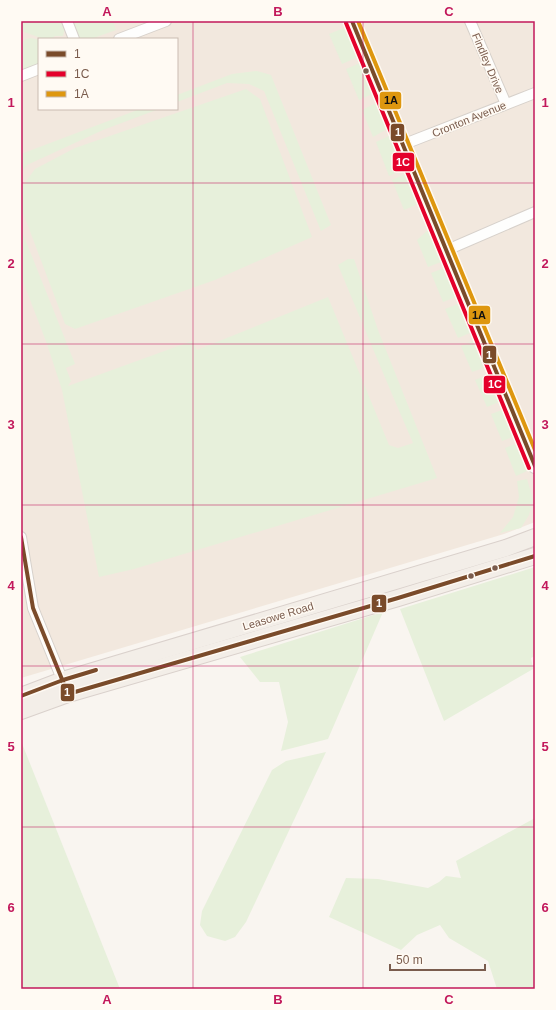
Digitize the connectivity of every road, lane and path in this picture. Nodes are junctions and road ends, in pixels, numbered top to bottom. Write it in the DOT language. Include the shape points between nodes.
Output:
graph roads {
  1 [pos="67,21"];
  2 [pos="166,21"];
  3 [pos="352,21"];
  4 [pos="470,21"];
  5 [pos="74,38"];
  6 [pos="122,38"];
  7 [pos="38,69"];
  8 [pos="21,76"];
  9 [pos="535,93"];
  10 [pos="506,104"];
  11 [pos="402,146"];
  12 [pos="535,212"];
  13 [pos="447,250"];
  14 [pos="535,466"];
  15 [pos="535,537"];
  16 [pos="22,544"];
  17 [pos="535,556"];
  18 [pos="66,687"];
  19 [pos="21,696"];
  20 [pos="21,711"];
  1 -- 5 [label="street"];
  2 -- 6 [label="street"];
  3 -- 11 [label="street"];
  4 -- 10 [label="street, Findley Drive"];
  7 -- 8 [label="street"];
  9 -- 10 [label="street, Cronton Avenue"];
  10 -- 11 [label="street, Cronton Avenue"];
  11 -- 13 [label="street"];
  12 -- 13 [label="street"];
  13 -- 14 [label="street"];
  15 -- 18 [label="main road, Leasowe Road"];
  16 -- 18 [label="street" via="33,608"];
  17 -- 18 [label="main road, Leasowe Road" via="398,598"];
  18 -- 19 [label="main road, Leasowe Road"];
  18 -- 20 [label="main road, Leasowe Road"];
}
